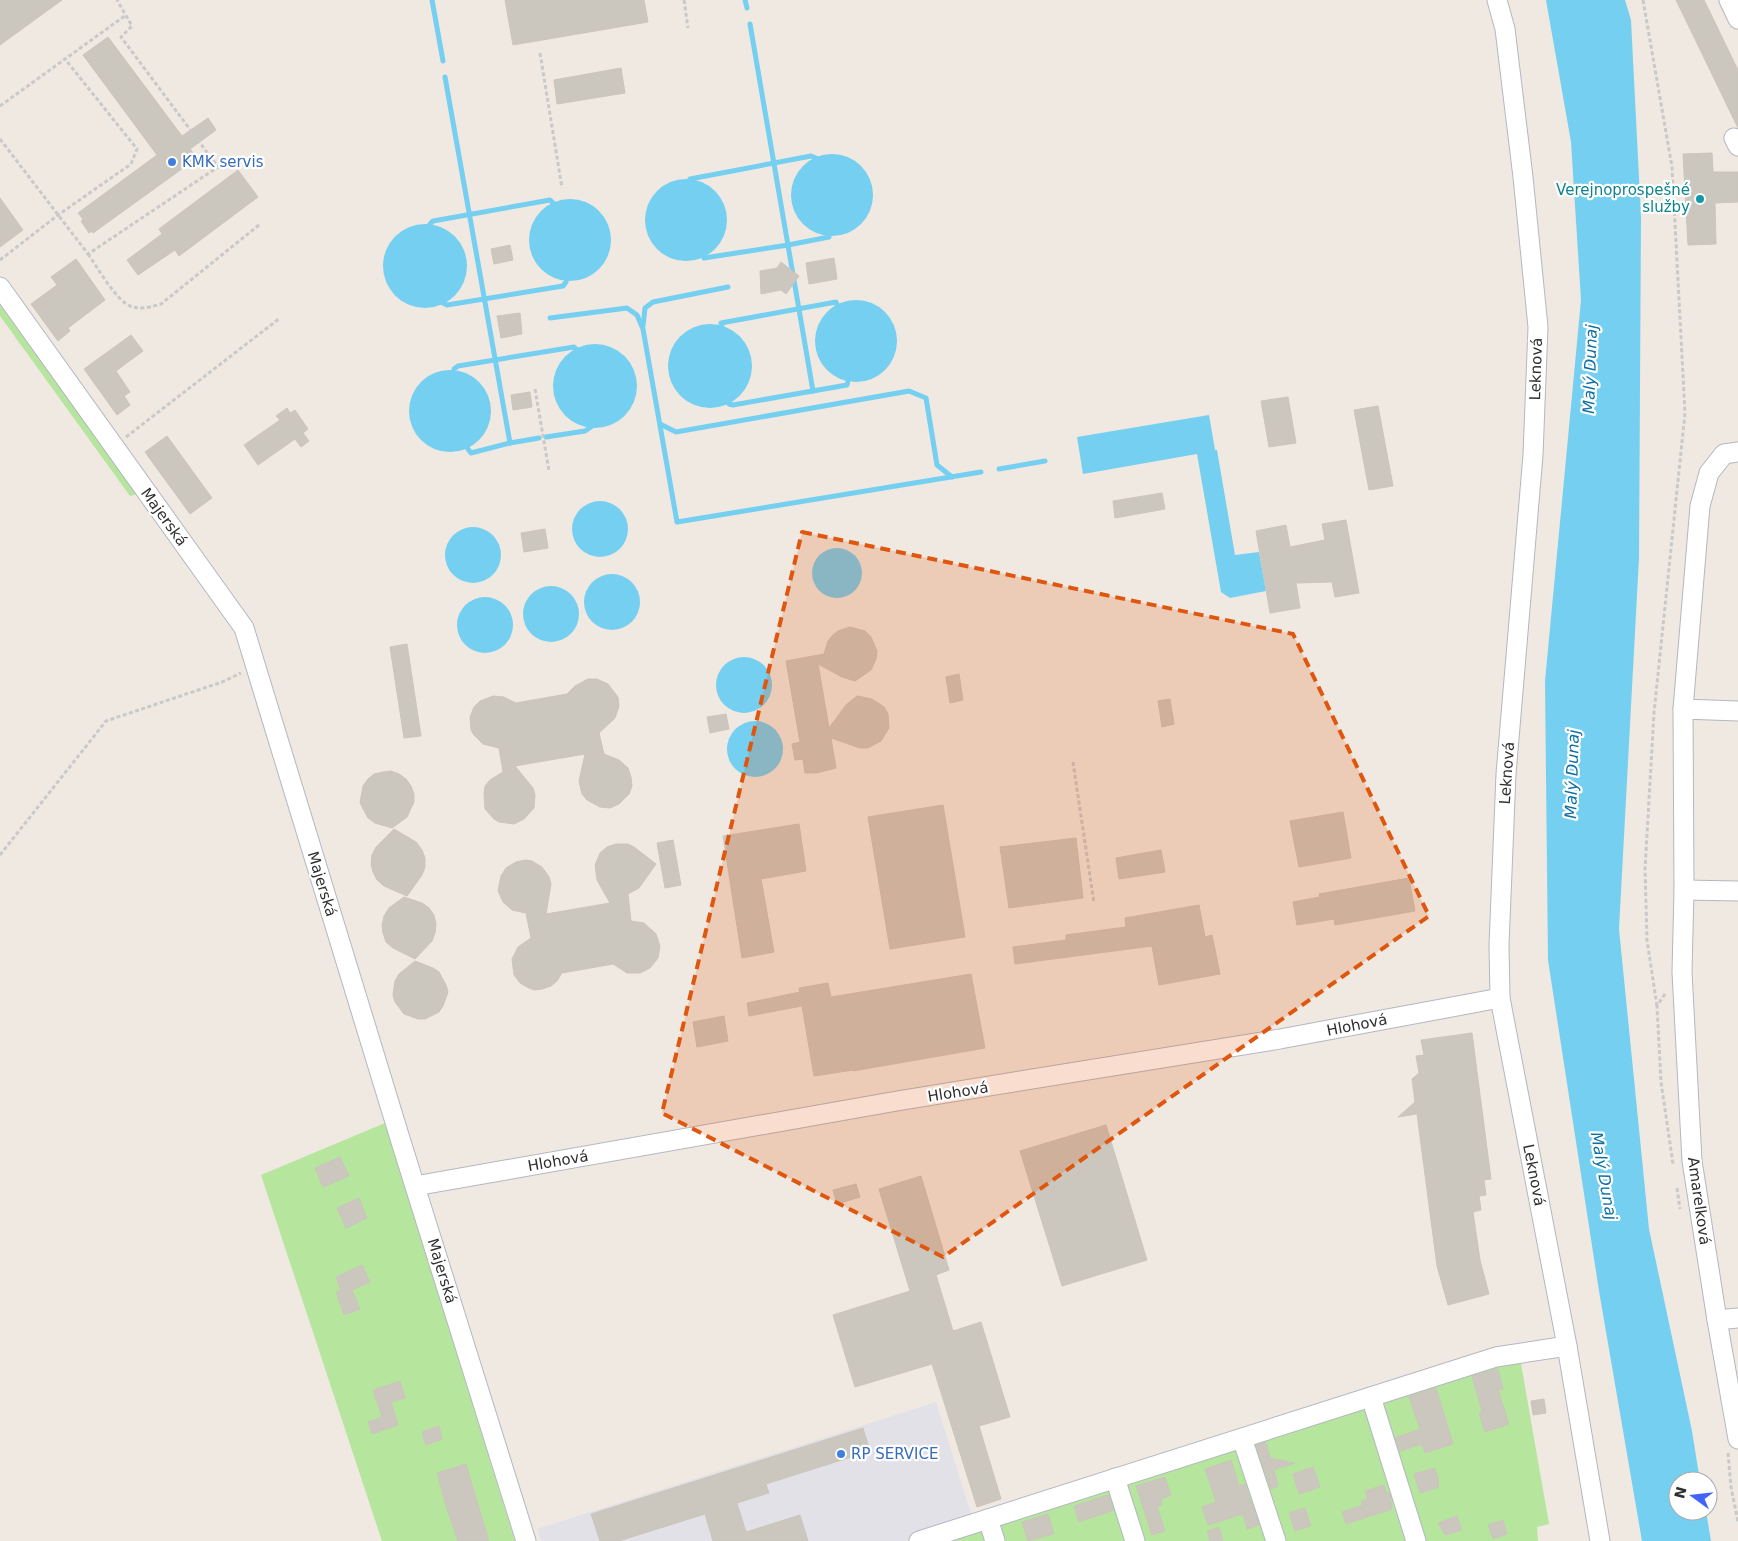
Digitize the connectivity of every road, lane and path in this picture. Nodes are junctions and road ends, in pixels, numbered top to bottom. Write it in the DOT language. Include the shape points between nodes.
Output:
graph roads {
  1 [pos="117,0"];
  2 [pos="684,0"];
  3 [pos="1497,0"];
  4 [pos="1643,0"];
  5 [pos="1730,0"];
  6 [pos="126,15"];
  7 [pos="1738,19"];
  8 [pos="688,28"];
  9 [pos="540,53"];
  10 [pos="65,59"];
  11 [pos="0,106"];
  12 [pos="0,139"];
  13 [pos="562,188"];
  14 [pos="58,215"];
  15 [pos="259,225"];
  16 [pos="88,254"];
  17 [pos="0,260"];
  18 [pos="0,287"];
  19 [pos="280,318"];
  20 [pos="535,390"];
  21 [pos="114,446"];
  22 [pos="1738,452"];
  23 [pos="549,471"];
  24 [pos="256,667"];
  25 [pos="1683,709"];
  26 [pos="1738,710"];
  27 [pos="1073,762"];
  28 [pos="0,855"];
  29 [pos="1684,890"];
  30 [pos="1738,890"];
  31 [pos="1094,903"];
  32 [pos="1500,998"];
  33 [pos="1657,1006"];
  34 [pos="415,1186"];
  35 [pos="1738,1318"];
  36 [pos="1717,1320"];
  37 [pos="1567,1346"];
  38 [pos="1371,1397"];
  39 [pos="1735,1435"];
  40 [pos="1242,1438"];
  41 [pos="1116,1478"];
  42 [pos="988,1519"];
  43 [pos="1738,1522"];
  44 [pos="526,1541"];
  45 [pos="919,1541"];
  46 [pos="995,1541"];
  47 [pos="1136,1541"];
  48 [pos="1276,1541"];
  49 [pos="1416,1541"];
  50 [pos="1600,1541"];
  1 -- 6 [label="path"];
  2 -- 8 [label="path"];
  3 -- 32 [label="street, Leknová" via="1508,49 1538,327 1533,455 1506,774"];
  4 -- 33 [label="path" via="1672,167 1685,413 1654,713 1644,869 1647,940"];
  5 -- 7 [label="street"];
  6 -- 10 [label="path"];
  6 -- 16 [label="path" via="132,26 122,37 218,167"];
  9 -- 13 [label="path"];
  10 -- 11 [label="path"];
  10 -- 14 [label="path" via="137,149 131,164"];
  12 -- 14 [label="path"];
  14 -- 16 [label="path"];
  14 -- 17 [label="path"];
  15 -- 16 [label="path" via="161,304 146,308 130,306 118,296"];
  18 -- 21 [label="street, Majerská"];
  19 -- 21 [label="path"];
  20 -- 23 [label="path"];
  21 -- 24 [label="street, Majerská" via="244,628"];
  22 -- 25 [label="street, Amarelková" via="1724,454 1709,473 1700,506"];
  24 -- 28 [label="path" via="222,682 106,721"];
  24 -- 34 [label="street, Majerská"];
  25 -- 26 [label="street"];
  25 -- 29 [label="street, Amarelková"];
  27 -- 31 [label="path"];
  29 -- 30 [label="street"];
  29 -- 36 [label="street, Amarelková" via="1682,961 1692,1161"];
  32 -- 34 [label="street, Hlohová" via="1280,1039 888,1103"];
  32 -- 37 [label="street, Leknová"];
  34 -- 44 [label="street, Majerská"];
  35 -- 36 [label="street"];
  36 -- 39 [label="street, Amarelková"];
  37 -- 38 [label="street" via="1496,1357"];
  37 -- 50 [label="street, Leknová"];
  38 -- 40 [label="street"];
  38 -- 49 [label="street"];
  39 -- 43 [label="path" via="1731,1487"];
  40 -- 41 [label="street"];
  40 -- 48 [label="street"];
  41 -- 42 [label="street"];
  41 -- 47 [label="street"];
  42 -- 45 [label="street"];
  42 -- 46 [label="street"];
}
